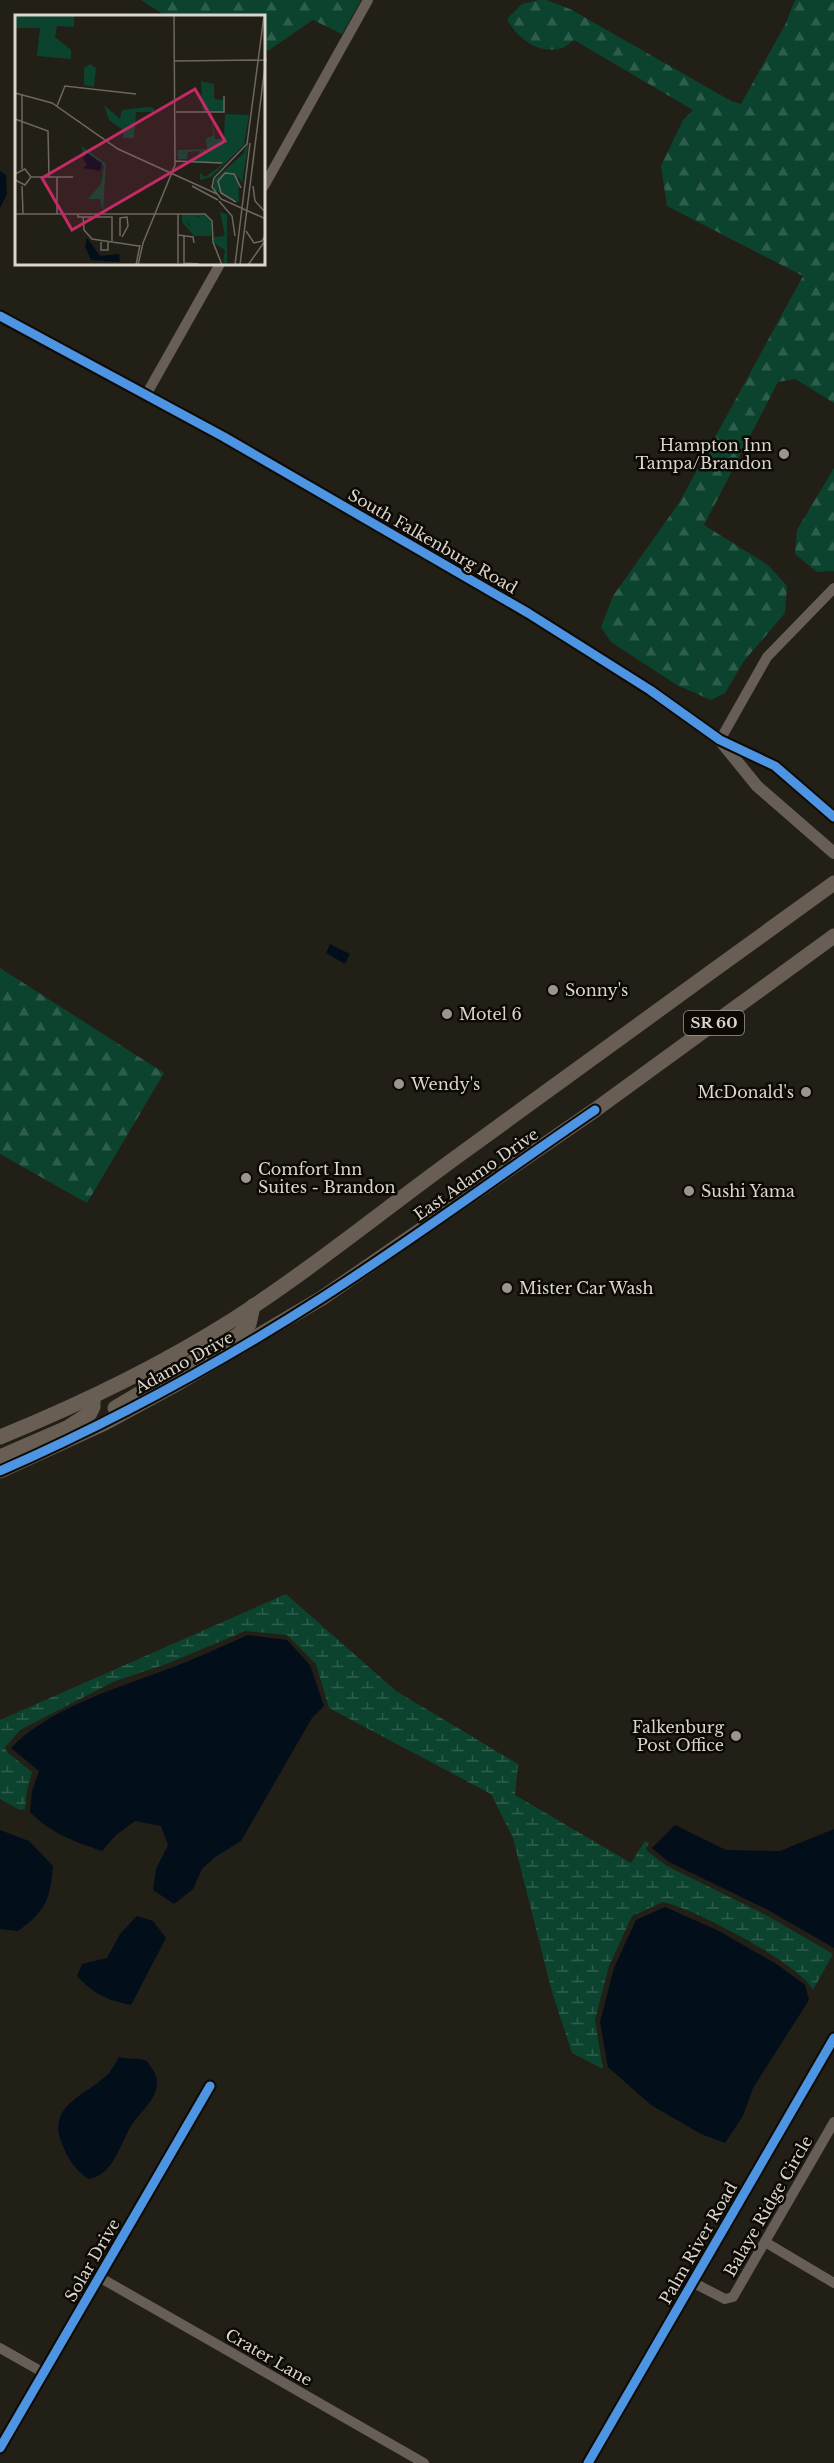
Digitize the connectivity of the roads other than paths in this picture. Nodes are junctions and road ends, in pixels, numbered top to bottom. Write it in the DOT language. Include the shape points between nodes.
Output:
graph roads {
  1 [pos="368,0"];
  2 [pos="266,182"];
  3 [pos="219,266"];
  4 [pos="0,316"];
  5 [pos="146,394"];
  6 [pos="834,588"];
  7 [pos="720,740"];
  8 [pos="834,817"];
  9 [pos="834,854"];
  10 [pos="834,883"];
  11 [pos="834,936"];
  12 [pos="375,1263"];
  13 [pos="253,1306"];
  14 [pos="93,1397"];
  15 [pos="105,1423"];
  16 [pos="0,1437"];
  17 [pos="0,1457"];
  18 [pos="0,1471"];
  19 [pos="834,2038"];
  20 [pos="210,2086"];
  21 [pos="834,2122"];
  22 [pos="765,2242"];
  23 [pos="99,2277"];
  24 [pos="692,2282"];
  25 [pos="834,2283"];
  26 [pos="0,2348"];
  27 [pos="44,2373"];
  28 [pos="0,2448"];
  29 [pos="424,2463"];
  30 [pos="588,2463"];
  1 -- 2 [label="street"];
  3 -- 5 [label="street"];
  4 -- 5 [label="street, South Falkenburg Road"];
  5 -- 7 [label="street, South Falkenburg Road" via="538,620 650,690"];
  6 -- 7 [label="street" via="767,657"];
  7 -- 8 [label="street, South Falkenburg Road" via="775,766"];
  7 -- 9 [label="street, South Falkenburg Road" via="757,786"];
  10 -- 13 [label="main road, East Adamo Drive / SR 60"];
  11 -- 12 [label="main road, East Adamo Drive / SR 60" via="595,1110"];
  12 -- 15 [label="main road, Adamo Drive / SR 60" via="221,1360"];
  13 -- 14 [label="main road, East Adamo Drive / SR 60" via="189,1347"];
  13 -- 15 [label="main road" via="249,1324 238,1335 120,1404"];
  14 -- 16 [label="main road, East Adamo Drive / SR 60"];
  14 -- 17 [label="main road" via="93,1407 81,1419"];
  15 -- 18 [label="main road, Adamo Drive / SR 60"];
  19 -- 24 [label="street, Palm River Road"];
  20 -- 23 [label="street, Solar Drive"];
  21 -- 22 [label="street, Balaye Ridge Circle"];
  22 -- 24 [label="street, Balaye Ridge Circle" via="729,2299"];
  22 -- 25 [label="street"];
  23 -- 27 [label="street, Solar Drive"];
  23 -- 29 [label="street, Crater Lane"];
  24 -- 30 [label="street, Palm River Road"];
  26 -- 27 [label="street"];
  27 -- 28 [label="street, Solar Drive"];
}
